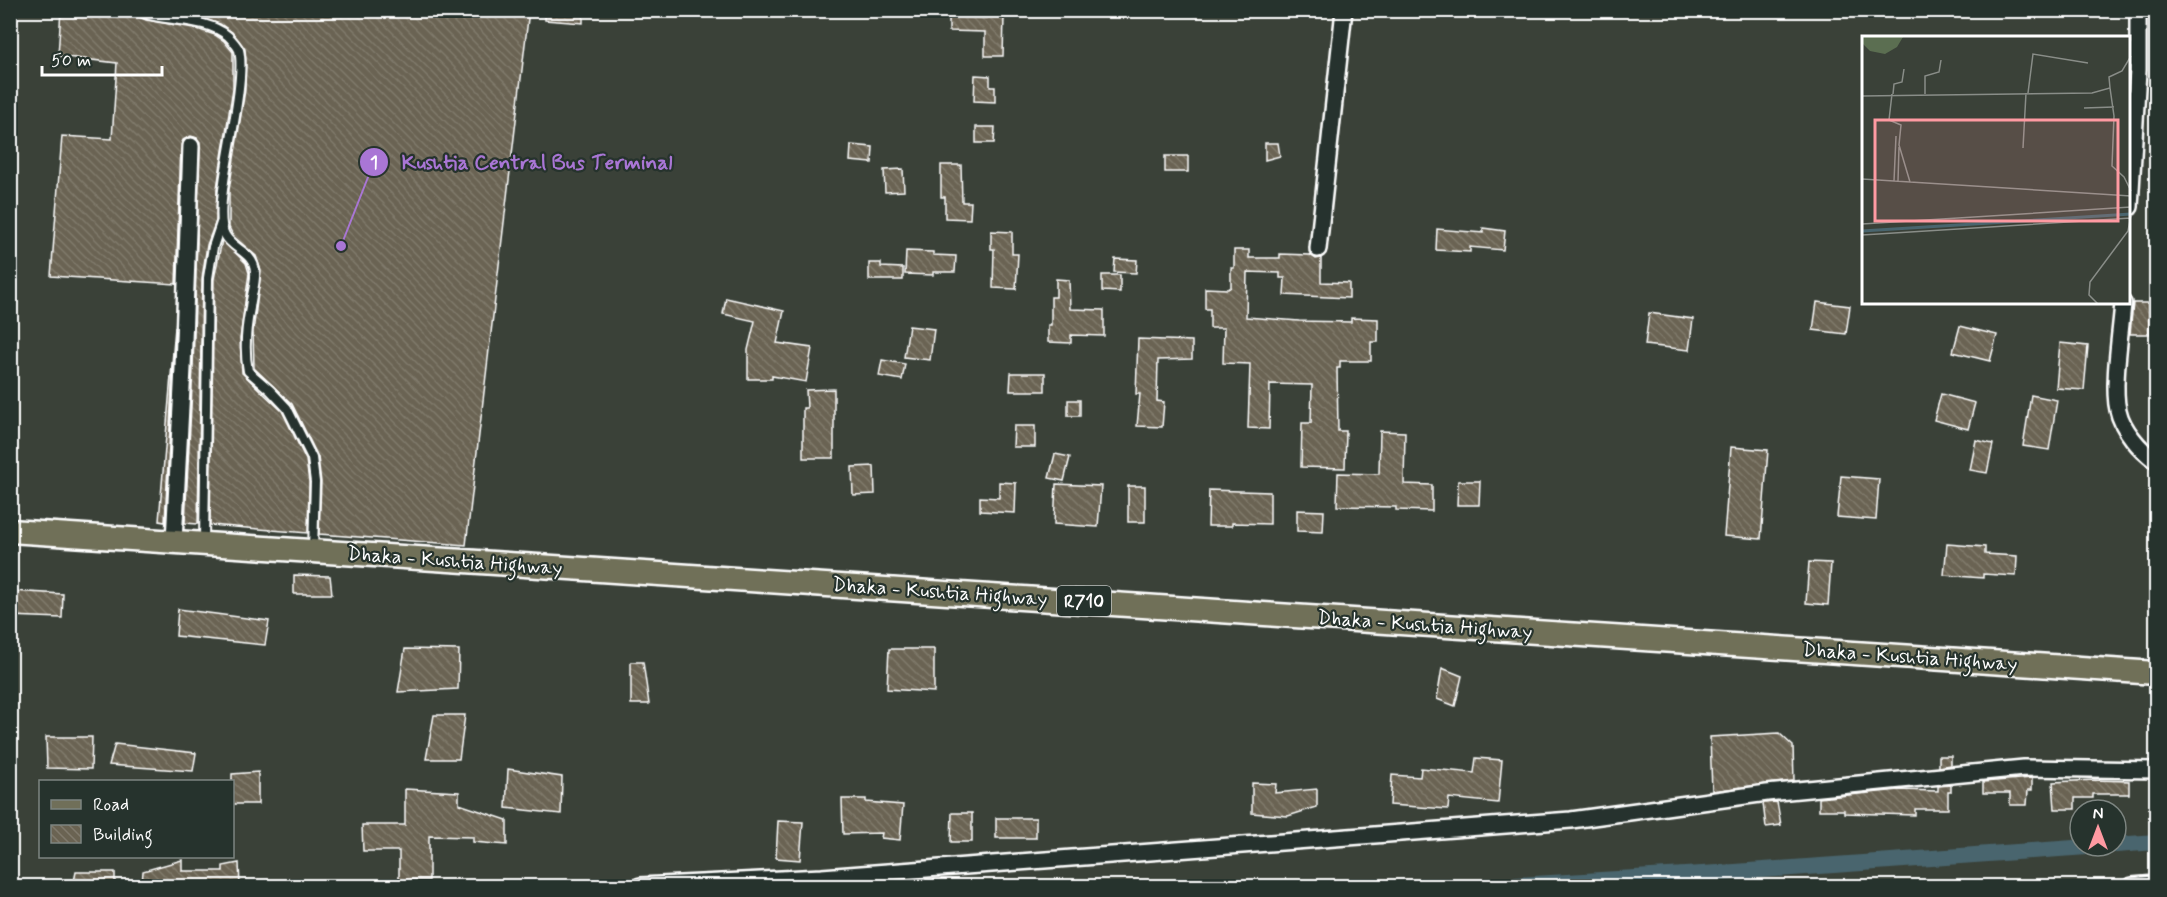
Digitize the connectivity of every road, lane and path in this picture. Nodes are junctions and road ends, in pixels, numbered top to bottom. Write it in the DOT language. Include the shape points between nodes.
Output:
graph roads {
  1 [pos="137,10"];
  2 [pos="1344,10"];
  3 [pos="2138,10"];
  4 [pos="191,146"];
  5 [pos="2131,190"];
  6 [pos="221,223"];
  7 [pos="1318,249"];
  8 [pos="2123,304"];
  9 [pos="2157,460"];
  10 [pos="10,531"];
  11 [pos="174,541"];
  12 [pos="204,543"];
  13 [pos="313,550"];
  14 [pos="2157,673"];
  15 [pos="2157,770"];
  16 [pos="2157,884"];
  17 [pos="640,886"];
  18 [pos="2132,886"];
  1 -- 6 [label="lane" via="147,16 204,25 227,35 238,49 240,73"];
  2 -- 7 [label="street"];
  3 -- 5 [label="street"];
  4 -- 11 [label="street"];
  6 -- 12 [label="lane" via="208,278"];
  6 -- 13 [label="lane" via="225,235 251,257 255,271 249,310 248,371 287,408 312,458"];
  8 -- 9 [label="street" via="2117,410 2132,438"];
  10 -- 11 [label="main road, Dhaka - Kushtia Highway / R710"];
  11 -- 12 [label="main road, Dhaka - Kushtia Highway / R710"];
  12 -- 13 [label="main road, Dhaka - Kushtia Highway / R710"];
  13 -- 14 [label="main road, Dhaka - Kushtia Highway / R710"];
  15 -- 17 [label="street" via="2024,768 1767,793 1571,820 822,877"];
  16 -- 18 [label="street"];
}
